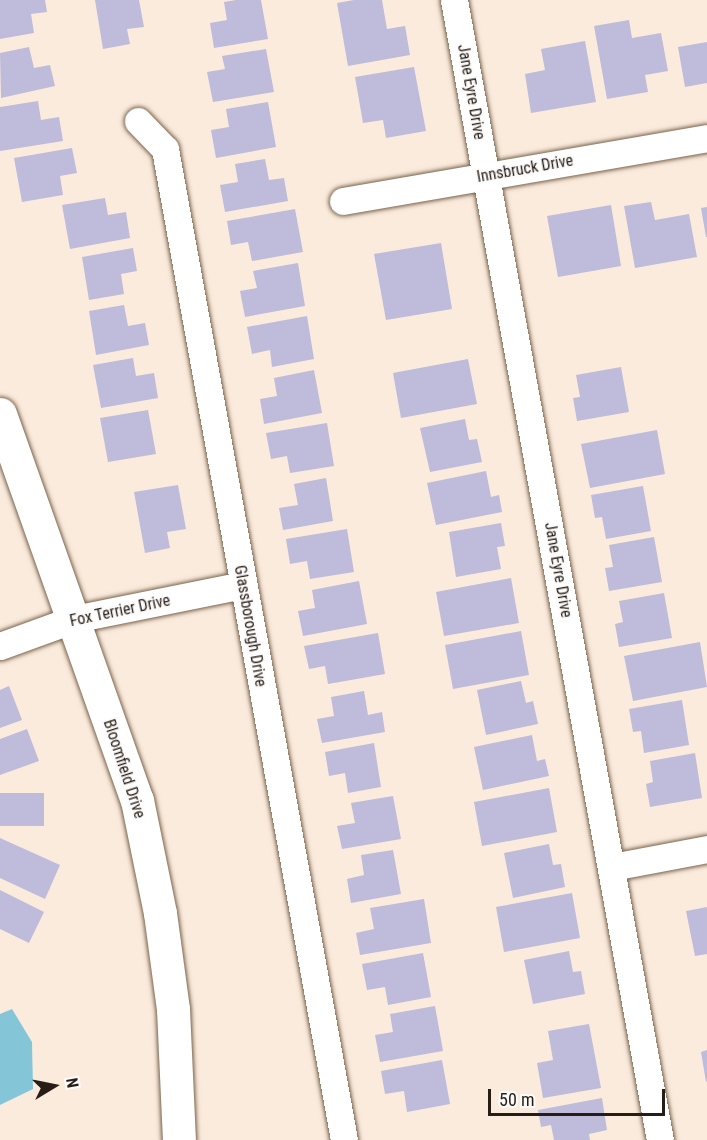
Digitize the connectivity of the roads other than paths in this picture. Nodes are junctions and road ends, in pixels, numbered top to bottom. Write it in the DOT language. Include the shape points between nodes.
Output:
graph roads {
  1 [pos="454,0"];
  2 [pos="138,121"];
  3 [pos="707,138"];
  4 [pos="486,176"];
  5 [pos="343,201"];
  6 [pos="0,414"];
  7 [pos="242,585"];
  8 [pos="74,619"];
  9 [pos="0,646"];
  10 [pos="707,849"];
  11 [pos="612,867"];
  12 [pos="179,1140"];
  13 [pos="344,1140"];
  14 [pos="660,1140"];
  1 -- 4 [label="street, Jane Eyre Drive"];
  2 -- 7 [label="street, Glassborough Drive" via="165,149"];
  3 -- 4 [label="street, Innsbruck Drive"];
  4 -- 5 [label="street, Innsbruck Drive"];
  4 -- 11 [label="street, Jane Eyre Drive"];
  6 -- 8 [label="street, Bloomfield Drive"];
  7 -- 8 [label="street, Fox Terrier Drive"];
  7 -- 13 [label="street, Glassborough Drive"];
  8 -- 9 [label="street, Fox Terrier Drive"];
  8 -- 12 [label="street, Bloomfield Drive" via="137,800 158,902 173,1009"];
  10 -- 11 [label="street"];
  11 -- 14 [label="street, Jane Eyre Drive"];
}
